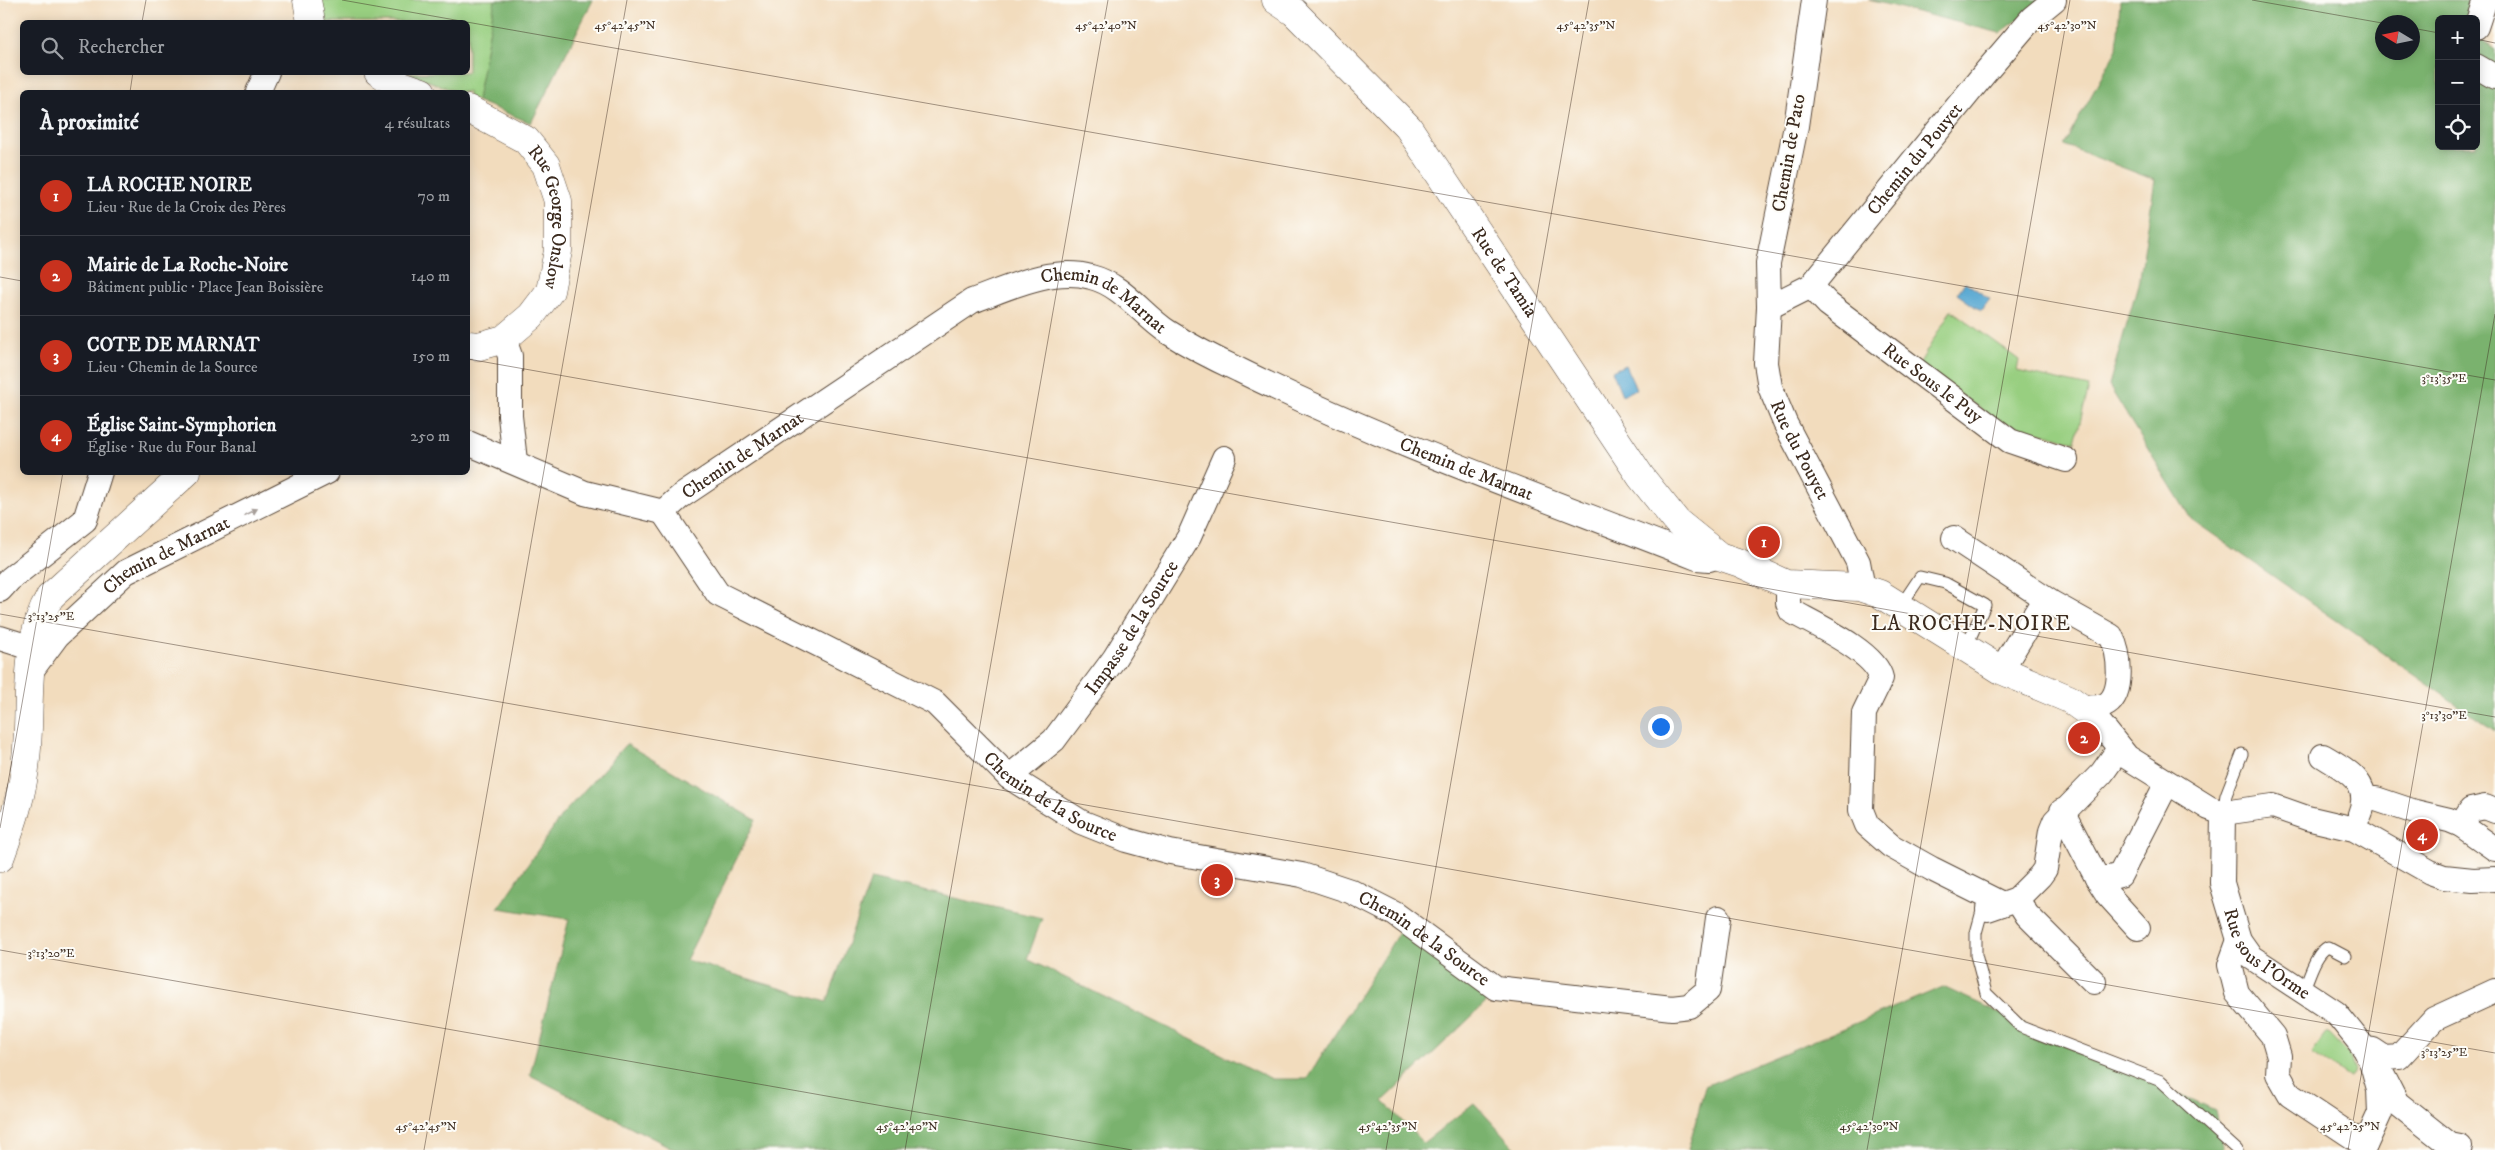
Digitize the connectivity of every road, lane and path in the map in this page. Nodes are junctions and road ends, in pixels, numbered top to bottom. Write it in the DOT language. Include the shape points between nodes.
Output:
graph roads {
  1 [pos="307,0"];
  2 [pos="1276,0"];
  3 [pos="1814,0"];
  4 [pos="2054,0"];
  5 [pos="2485,0"];
  6 [pos="2480,15"];
  7 [pos="310,20"];
  8 [pos="2480,68"];
  9 [pos="266,75"];
  10 [pos="383,75"];
  11 [pos="2495,77"];
  12 [pos="259,90"];
  13 [pos="416,90"];
  14 [pos="470,111"];
  15 [pos="1811,286"];
  16 [pos="1769,307"];
  17 [pos="504,339"];
  18 [pos="470,345"];
  19 [pos="470,444"];
  20 [pos="1224,458"];
  21 [pos="2066,460"];
  22 [pos="515,461"];
  23 [pos="99,475"];
  24 [pos="184,475"];
  25 [pos="321,475"];
  26 [pos="663,512"];
  27 [pos="1954,538"];
  28 [pos="1719,556"];
  29 [pos="1794,584"];
  30 [pos="1859,587"];
  31 [pos="0,590"];
  32 [pos="1900,607"];
  33 [pos="2039,608"];
  34 [pos="0,638"];
  35 [pos="1966,647"];
  36 [pos="32,660"];
  37 [pos="2001,670"];
  38 [pos="2083,709"];
  39 [pos="2119,749"];
  40 [pos="2242,754"];
  41 [pos="2324,756"];
  42 [pos="1009,777"];
  43 [pos="2167,783"];
  44 [pos="2365,799"];
  45 [pos="2495,811"];
  46 [pos="2062,812"];
  47 [pos="2223,813"];
  48 [pos="2461,825"];
  49 [pos="2354,830"];
  50 [pos="2495,849"];
  51 [pos="0,858"];
  52 [pos="2097,878"];
  53 [pos="2484,880"];
  54 [pos="2495,891"];
  55 [pos="2000,905"];
  56 [pos="1718,918"];
  57 [pos="2138,928"];
  58 [pos="2239,940"];
  59 [pos="2345,956"];
  60 [pos="2094,982"];
  61 [pos="2303,991"];
  62 [pos="2492,993"];
  63 [pos="2369,1057"];
  64 [pos="2364,1147"];
  65 [pos="2460,1147"];
  66 [pos="2237,1150"];
  1 -- 7 [label="street"];
  2 -- 28 [label="street, Rue de Tamia" via="1294,12 1408,127 1641,478 1677,522"];
  3 -- 16 [label="street, Chemin de Pato" via="1796,126 1768,263"];
  4 -- 15 [label="street, Chemin du Pouyet" via="2032,18 1996,60"];
  5 -- 6 [label="street"];
  8 -- 11 [label="street"];
  9 -- 12 [label="street"];
  10 -- 13 [label="street"];
  14 -- 17 [label="street, Rue George Onslow" via="526,140 546,165 558,201 558,251 550,291 531,316"];
  15 -- 16 [label="street, Chemin du Pouyet"];
  15 -- 21 [label="street, Rue Sous le Puy" via="1828,304 2010,442"];
  16 -- 30 [label="street, Rue du Pouyet" via="1766,362 1770,388 1858,562"];
  17 -- 18 [label="street, Rue George Onslow"];
  17 -- 22 [label="street" via="510,356 510,416"];
  19 -- 22 [label="street, Chemin de Marnat"];
  20 -- 42 [label="street, Impasse de la Source" via="1189,537 1114,659 1054,740"];
  22 -- 26 [label="street, Chemin de Marnat" via="585,493"];
  23 -- 31 [label="street" via="85,520"];
  24 -- 36 [label="street" via="50,598 41,612"];
  36 -- 25 [label="street, Chemin de Marnat, one-way" via="126,572"];
  26 -- 28 [label="street, Chemin de Marnat" via="680,497 972,301 1026,281 1062,274 1091,276 1113,286 1167,332 1238,370 1339,416 1697,558"];
  26 -- 42 [label="street, Chemin de la Source" via="718,594 935,703"];
  27 -- 38 [label="street" via="2052,603 2111,636 2116,645 2118,686 2114,698 2105,706"];
  28 -- 29 [label="street, Rue de Tamia" via="1786,584"];
  29 -- 30 [label="street, Rue de Tamia"];
  29 -- 55 [label="street" via="1788,591 1791,611 1866,656 1880,671 1881,678 1864,713 1861,810 1867,825 1900,850"];
  30 -- 32 [label="street, Rue de Tamia" via="1880,594"];
  32 -- 35 [label="street, Rue de Tamia"];
  32 -- 35 [label="lane" via="1920,577 1945,583 1986,605"];
  33 -- 37 [label="street"];
  34 -- 36 [label="street"];
  35 -- 37 [label="street, Rue de Tamia"];
  36 -- 51 [label="street" via="26,759 20,795"];
  37 -- 38 [label="street, Rue de Tamia" via="2069,699"];
  38 -- 39 [label="street" via="2098,721"];
  39 -- 43 [label="street"];
  39 -- 46 [label="street" via="2102,773"];
  40 -- 47 [label="lane" via="2226,795"];
  41 -- 44 [label="street" via="2351,774 2362,788"];
  42 -- 56 [label="street, Chemin de la Source" via="1081,822 1126,840 1170,852 1302,875 1350,891 1395,914 1496,988 1672,1008 1689,1006 1708,990"];
  43 -- 47 [label="street"];
  43 -- 52 [label="street" via="2120,875"];
  44 -- 48 [label="street" via="2376,799"];
  44 -- 49 [label="street"];
  45 -- 48 [label="street" via="2485,807 2471,810"];
  46 -- 52 [label="street"];
  46 -- 55 [label="street" via="2051,831 2045,869"];
  47 -- 49 [label="street" via="2273,806"];
  47 -- 58 [label="street, Rue sous l'Orme" via="2222,883"];
  48 -- 50 [label="street"];
  49 -- 53 [label="street" via="2430,872 2444,877"];
  52 -- 57 [label="street"];
  53 -- 54 [label="street"];
  55 -- 60 [label="street" via="2027,915"];
  55 -- 66 [label="lane" via="1976,933 1976,955 1986,993 2021,1027 2161,1082"];
  58 -- 61 [label="street, Rue sous l'Orme" via="2251,957"];
  58 -- 64 [label="street" via="2230,965 2237,993 2273,1036 2278,1074 2290,1095"];
  59 -- 61 [label="lane" via="2325,948"];
  61 -- 63 [label="street, Rue sous l'Orme" via="2336,1013"];
  62 -- 63 [label="street" via="2434,1019 2399,1057 2385,1058 2373,1050"];
  63 -- 64 [label="street" via="2379,1088 2380,1113"];
  63 -- 65 [label="street, Rue sous l'Orme" via="2381,1072 2397,1104 2450,1144"];
}
